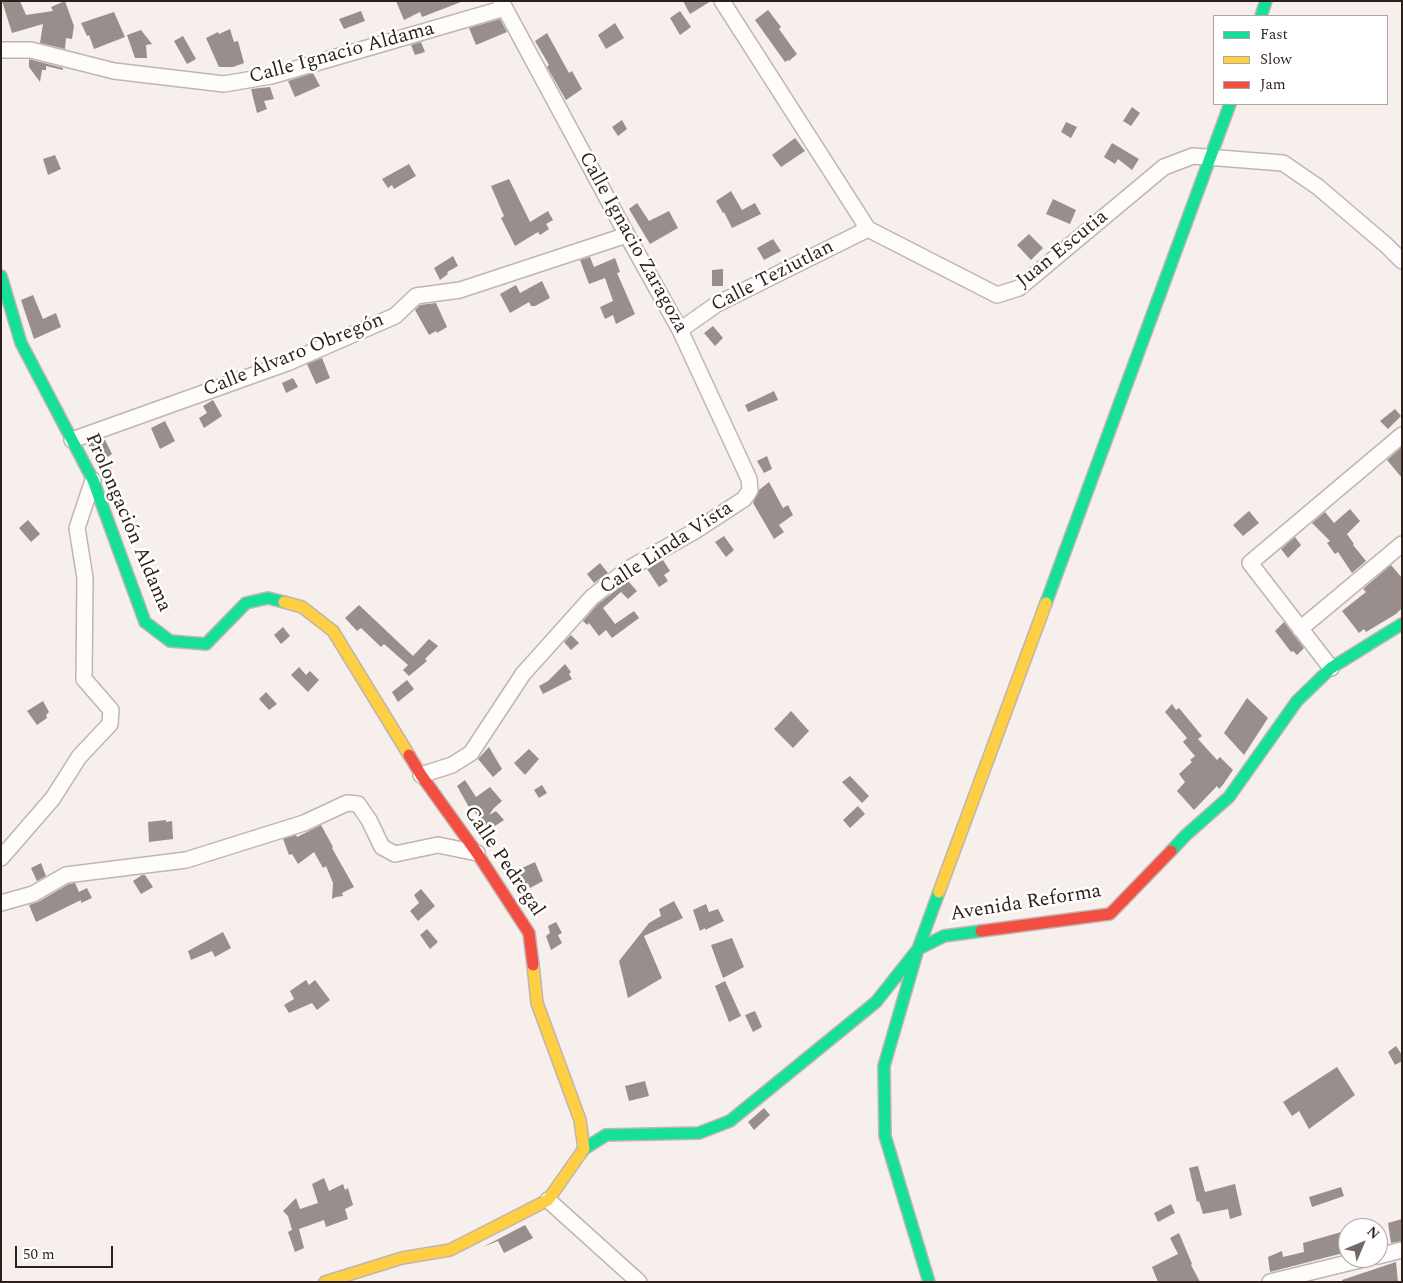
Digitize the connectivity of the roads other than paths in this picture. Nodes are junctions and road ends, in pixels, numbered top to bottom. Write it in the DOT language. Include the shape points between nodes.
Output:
graph roads {
  1 [pos="722,1"];
  2 [pos="1266,1"];
  3 [pos="503,5"];
  4 [pos="1261,15"];
  5 [pos="1,50"];
  6 [pos="1230,105"];
  7 [pos="1212,156"];
  8 [pos="868,229"];
  9 [pos="627,235"];
  10 [pos="1402,261"];
  11 [pos="1,276"];
  12 [pos="680,330"];
  13 [pos="1402,435"];
  14 [pos="72,440"];
  15 [pos="93,480"];
  16 [pos="750,490"];
  17 [pos="1402,544"];
  18 [pos="1402,624"];
  19 [pos="1300,629"];
  20 [pos="1331,668"];
  21 [pos="421,775"];
  22 [pos="478,853"];
  23 [pos="1,858"];
  24 [pos="1,903"];
  25 [pos="918,949"];
  26 [pos="584,1149"];
  27 [pos="548,1200"];
  28 [pos="1402,1250"];
  29 [pos="1388,1254"];
  30 [pos="1338,1265"];
  31 [pos="325,1282"];
  32 [pos="639,1282"];
  33 [pos="929,1282"];
  34 [pos="1270,1282"];
  1 -- 8 [label="street, Juan Escutia"];
  2 -- 4 [label="street"];
  3 -- 5 [label="street, Calle Ignacio Aldama" via="271,76 224,84 114,70 31,50"];
  3 -- 9 [label="street, Calle Ignacio Zaragoza"];
  6 -- 7 [label="street"];
  7 -- 8 [label="street, Juan Escutia" via="1193,156 1164,167 1020,288 997,296"];
  7 -- 10 [label="street, Juan Escutia" via="1283,163 1318,187"];
  7 -- 25 [label="street"];
  8 -- 12 [label="street, Calle Teziutlan" via="717,304"];
  9 -- 12 [label="street, Calle Ignacio Zaragoza"];
  9 -- 14 [label="street, Calle Álvaro Obregón" via="460,290 416,296 395,316 287,363"];
  11 -- 14 [label="street, Prolongación Aldama" via="21,343"];
  12 -- 16 [label="street, Calle Ignacio Zaragoza" via="748,479"];
  13 -- 19 [label="street" via="1250,563"];
  14 -- 15 [label="street, Prolongación Aldama"];
  15 -- 21 [label="street, Prolongación Aldama" via="145,622 170,641 206,644 246,603 268,598 302,607 333,631"];
  15 -- 23 [label="street" via="77,528 85,578 84,679 110,710 110,724 79,757 53,798"];
  16 -- 21 [label="street, Calle Linda Vista" via="744,498 695,531 628,569 592,597 523,674 472,753 452,765"];
  17 -- 19 [label="street"];
  18 -- 20 [label="street, Avenida Reforma"];
  19 -- 20 [label="street"];
  20 -- 25 [label="street, Avenida Reforma" via="1297,701 1229,796 1186,835 1110,914 944,936"];
  21 -- 22 [label="street, Calle Pedregal"];
  22 -- 24 [label="street" via="438,845 395,854 382,846 358,804 347,803 304,823 186,860 66,875 32,894"];
  22 -- 26 [label="street, Calle Pedregal" via="529,933 537,1003 580,1120"];
  25 -- 26 [label="street, Avenida Reforma" via="876,1002 730,1121 699,1134 606,1135"];
  25 -- 33 [label="street" via="884,1066 885,1136"];
  26 -- 27 [label="street, Avenida Reforma"];
  27 -- 31 [label="street" via="450,1250 402,1258"];
  27 -- 32 [label="street"];
  28 -- 29 [label="street"];
  30 -- 34 [label="street"];
}
